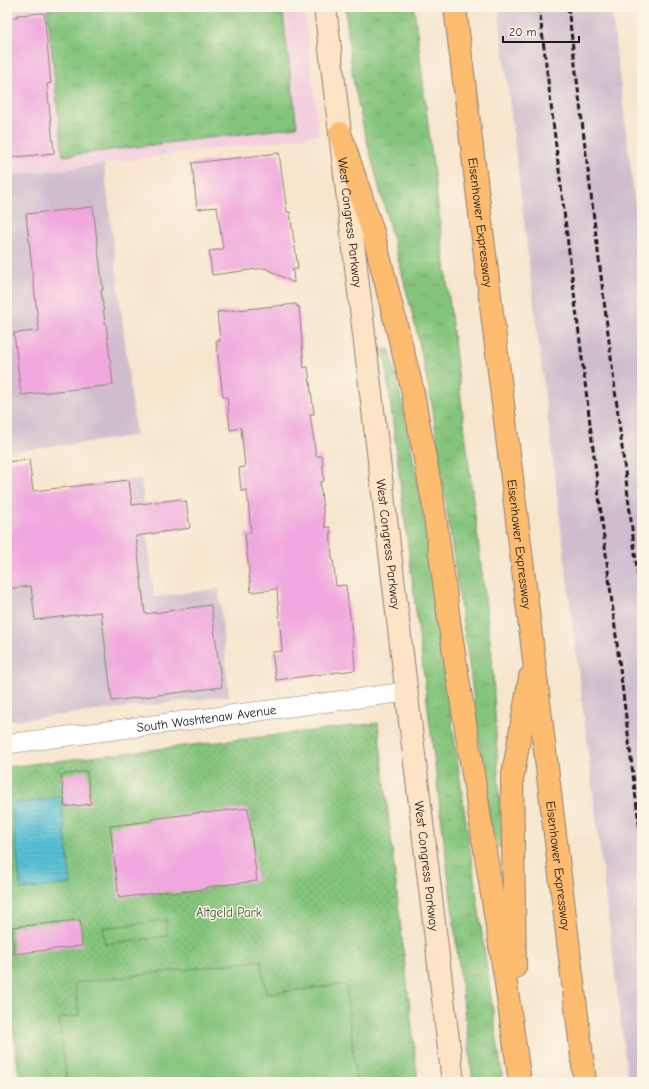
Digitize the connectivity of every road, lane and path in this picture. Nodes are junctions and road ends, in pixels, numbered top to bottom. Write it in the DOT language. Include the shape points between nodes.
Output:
graph roads {
  1 [pos="325,7"];
  2 [pos="455,7"];
  3 [pos="340,133"];
  4 [pos="534,656"];
  5 [pos="406,692"];
  6 [pos="7,744"];
  7 [pos="519,1076"];
  8 [pos="453,1082"];
  9 [pos="585,1082"];
  1 -- 3 [label="street, West Congress Parkway"];
  2 -- 4 [label="highway, Eisenhower Expressway"];
  3 -- 5 [label="street, West Congress Parkway"];
  3 -- 7 [label="highway" via="373,232 412,388 433,502"];
  4 -- 7 [label="highway" via="512,780"];
  4 -- 9 [label="highway, Eisenhower Expressway"];
  5 -- 6 [label="street, South Washtenaw Avenue"];
  5 -- 8 [label="street, West Congress Parkway"];
}
